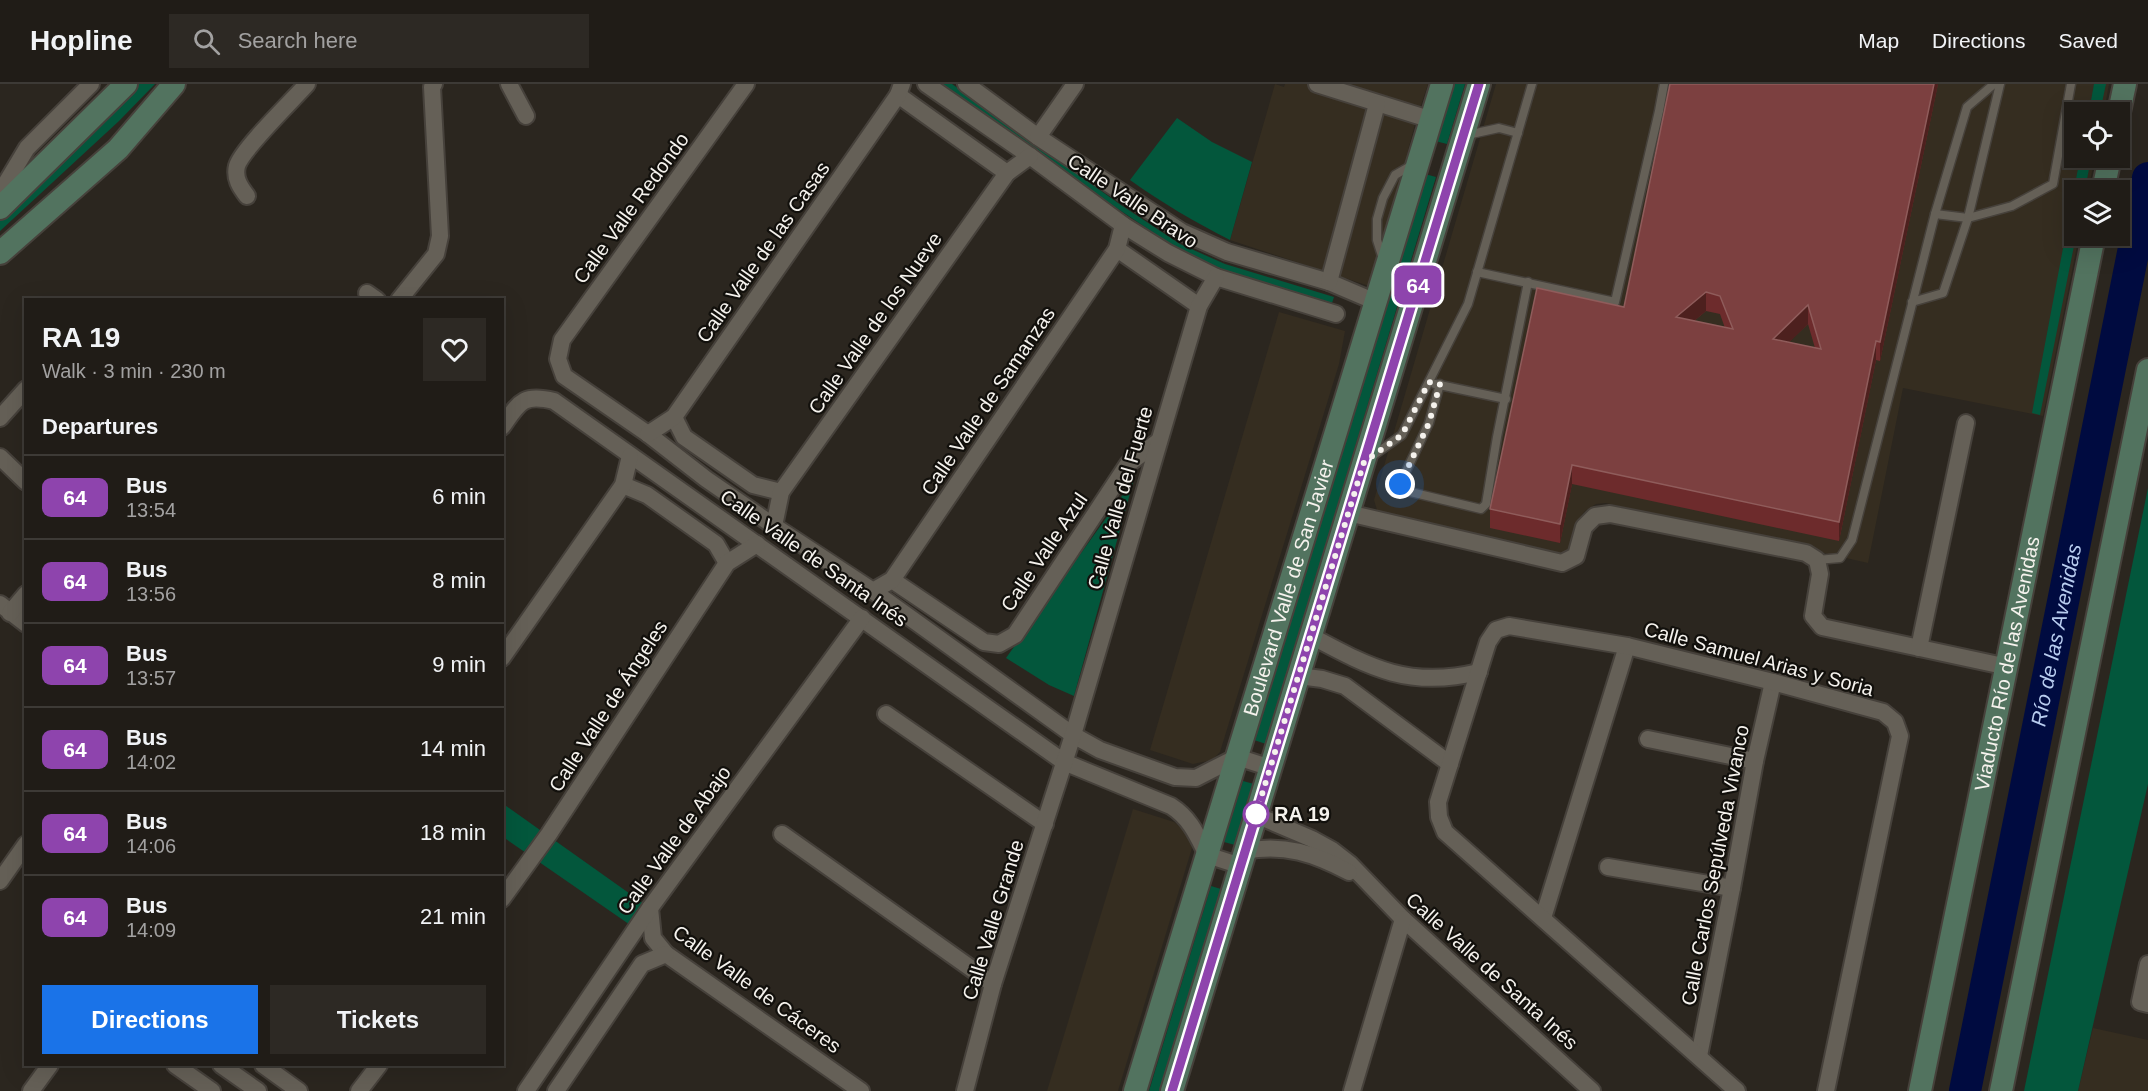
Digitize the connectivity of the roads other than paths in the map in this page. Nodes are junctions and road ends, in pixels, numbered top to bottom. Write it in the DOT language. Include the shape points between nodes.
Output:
graph roads {
  1 [pos="91,84"];
  2 [pos="126,84"];
  3 [pos="174,84"];
  4 [pos="307,84"];
  5 [pos="509,84"];
  6 [pos="746,84"];
  7 [pos="926,84"];
  8 [pos="966,84"];
  9 [pos="1075,84"];
  10 [pos="1317,84"];
  11 [pos="1443,84"];
  12 [pos="1479,84"];
  13 [pos="1532,84"];
  14 [pos="1664,84"];
  15 [pos="1994,84"];
  16 [pos="2000,84"];
  17 [pos="2071,84"];
  18 [pos="2125,84"];
  19 [pos="433,85"];
  20 [pos="900,89"];
  21 [pos="2121,102"];
  22 [pos="1377,104"];
  23 [pos="526,116"];
  24 [pos="1432,120"];
  25 [pos="1518,133"];
  26 [pos="1463,135"];
  27 [pos="1038,137"];
  28 [pos="1030,156"];
  29 [pos="1420,157"];
  30 [pos="1455,164"];
  31 [pos="1007,173"];
  32 [pos="0,193"];
  33 [pos="247,195"];
  34 [pos="0,208"];
  35 [pos="1935,214"];
  36 [pos="1968,218"];
  37 [pos="1123,225"];
  38 [pos="2092,246"];
  39 [pos="1116,249"];
  40 [pos="0,253"];
  41 [pos="1477,272"];
  42 [pos="1216,278"];
  43 [pos="1329,282"];
  44 [pos="1528,282"];
  45 [pos="401,298"];
  46 [pos="1376,302"];
  47 [pos="1912,302"];
  48 [pos="1199,306"];
  49 [pos="1336,314"];
  50 [pos="558,359"];
  51 [pos="2148,370"];
  52 [pos="1429,382"];
  53 [pos="1440,384"];
  54 [pos="24,391"];
  55 [pos="1506,399"];
  56 [pos="674,417"];
  57 [pos="0,418"];
  58 [pos="1966,423"];
  59 [pos="504,424"];
  60 [pos="648,434"];
  61 [pos="1159,441"];
  62 [pos="630,456"];
  63 [pos="0,457"];
  64 [pos="1364,462"];
  65 [pos="706,479"];
  66 [pos="24,480"];
  67 [pos="623,485"];
  68 [pos="781,492"];
  69 [pos="692,497"];
  70 [pos="1348,513"];
  71 [pos="774,526"];
  72 [pos="757,544"];
  73 [pos="1817,560"];
  74 [pos="727,563"];
  75 [pos="892,580"];
  76 [pos="873,591"];
  77 [pos="24,595"];
  78 [pos="5,609"];
  79 [pos="862,618"];
  80 [pos="24,623"];
  81 [pos="1311,636"];
  82 [pos="1628,646"];
  83 [pos="1919,648"];
  84 [pos="504,655"];
  85 [pos="2008,667"];
  86 [pos="1479,672"];
  87 [pos="1299,676"];
  88 [pos="1773,682"];
  89 [pos="886,714"];
  90 [pos="1073,735"];
  91 [pos="1648,739"];
  92 [pos="1237,757"];
  93 [pos="1755,761"];
  94 [pos="1064,762"];
  95 [pos="1450,764"];
  96 [pos="1271,768"];
  97 [pos="1256,815"];
  98 [pos="1044,824"];
  99 [pos="783,834"];
  100 [pos="24,847"];
  101 [pos="1207,855"];
  102 [pos="1243,858"];
  103 [pos="1608,867"];
  104 [pos="0,881"];
  105 [pos="1365,882"];
  106 [pos="1732,888"];
  107 [pos="504,896"];
  108 [pos="650,908"];
  109 [pos="1543,918"];
  110 [pos="1403,919"];
  111 [pos="666,954"];
  112 [pos="2148,964"];
  113 [pos="993,984"];
  114 [pos="2148,1004"];
  115 [pos="1699,1056"];
  116 [pos="49,1066"];
  117 [pos="175,1066"];
  118 [pos="222,1066"];
  119 [pos="264,1066"];
  120 [pos="378,1066"];
  121 [pos="190,1084"];
  122 [pos="1354,1090"];
  123 [pos="31,1091"];
  124 [pos="212,1091"];
  125 [pos="258,1091"];
  126 [pos="299,1091"];
  127 [pos="359,1091"];
  128 [pos="526,1091"];
  129 [pos="556,1091"];
  130 [pos="861,1091"];
  131 [pos="965,1091"];
  132 [pos="1135,1091"];
  133 [pos="1172,1091"];
  134 [pos="1592,1091"];
  135 [pos="1737,1091"];
  136 [pos="1826,1091"];
  137 [pos="1920,1091"];
  138 [pos="2001,1091"];
  1 -- 32 [label="street" via="27,148"];
  2 -- 34 [label="main road"];
  3 -- 40 [label="main road" via="118,149"];
  4 -- 33 [label="street" via="237,166 237,184"];
  5 -- 23 [label="street"];
  6 -- 50 [label="street, Calle Valle Redondo" via="562,340"];
  7 -- 28 [label="street, Calle Valle Bravo"];
  8 -- 27 [label="street, Calle Valle Bravo"];
  9 -- 27 [label="street"];
  10 -- 22 [label="street"];
  11 -- 24 [label="main road, Boulevard Valle de San Javier"];
  12 -- 26 [label="main road, Boulevard Valle de San Javier"];
  13 -- 25 [label="lane"];
  14 -- 44 [label="lane" via="1616,302"];
  15 -- 35 [label="lane" via="1967,107"];
  16 -- 36 [label="lane"];
  17 -- 36 [label="lane" via="2053,184 2012,206"];
  18 -- 21 [label="main road"];
  19 -- 45 [label="street" via="440,236 436,254"];
  20 -- 31 [label="street"];
  20 -- 56 [label="street, Calle Valle de las Casas"];
  22 -- 24 [label="street"];
  22 -- 43 [label="street"];
  24 -- 29 [label="main road, Boulevard Valle de San Javier"];
  25 -- 26 [label="lane" via="1499,128"];
  25 -- 41 [label="lane"];
  26 -- 30 [label="main road, Boulevard Valle de San Javier"];
  27 -- 43 [label="street, Calle Valle Bravo" via="1182,232 1227,252"];
  28 -- 31 [label="street, Calle Valle de los Nueve"];
  28 -- 37 [label="street, Calle Valle Bravo"];
  29 -- 30 [label="main road"];
  29 -- 46 [label="main road, Boulevard Valle de San Javier"];
  30 -- 64 [label="main road, Boulevard Valle de San Javier"];
  31 -- 68 [label="street, Calle Valle de los Nueve"];
  35 -- 36 [label="lane"];
  35 -- 47 [label="lane"];
  36 -- 47 [label="lane" via="1943,294"];
  37 -- 39 [label="street, Calle Valle de Samanzas"];
  37 -- 42 [label="street, Calle Valle Bravo"];
  38 -- 85 [label="main road, Viaducto Río de las Avenidas"];
  39 -- 48 [label="street"];
  39 -- 75 [label="street, Calle Valle de Samanzas"];
  41 -- 44 [label="lane"];
  41 -- 52 [label="lane" via="1468,304"];
  42 -- 48 [label="street, Calle Valle del Fuerte"];
  42 -- 49 [label="street, Calle Valle Bravo"];
  43 -- 46 [label="street, Calle Valle Bravo"];
  44 -- 55 [label="lane"];
  46 -- 92 [label="main road, Boulevard Valle de San Javier"];
  47 -- 73 [label="lane" via="1852,540 1840,558"];
  48 -- 61 [label="street, Calle Valle del Fuerte"];
  50 -- 60 [label="street, Calle Valle de Santa Inés" via="564,376"];
  51 -- 138 [label="main road"];
  52 -- 53 [label="lane"];
  52 -- 64 [label="lane" via="1402,435"];
  53 -- 55 [label="lane"];
  53 -- 55 [label="lane" via="1429,423 1400,484 1402,490 1481,509 1486,504"];
  54 -- 57 [label="street"];
  56 -- 60 [label="street, Calle Valle de las Casas"];
  56 -- 68 [label="street" via="684,437 753,485"];
  58 -- 83 [label="street"];
  59 -- 62 [label="street, Calle Valle de Santa Inés" via="521,401 536,397 554,400"];
  60 -- 65 [label="street, Calle Valle de Santa Inés"];
  61 -- 75 [label="street, Calle Valle Azul" via="1128,464 1015,634 999,644 984,642"];
  61 -- 90 [label="street, Calle Valle del Fuerte"];
  62 -- 67 [label="street"];
  62 -- 69 [label="street, Calle Valle de Santa Inés"];
  63 -- 66 [label="street"];
  64 -- 70 [label="main road, Boulevard Valle de San Javier"];
  65 -- 69 [label="street"];
  65 -- 71 [label="street, Calle Valle de Santa Inés"];
  67 -- 74 [label="street" via="647,495 716,543"];
  67 -- 84 [label="street"];
  68 -- 71 [label="street, Calle Valle de los Nueve"];
  69 -- 72 [label="street, Calle Valle de Santa Inés"];
  70 -- 73 [label="street" via="1562,563 1576,556 1584,527 1595,516 1610,514 1806,553"];
  70 -- 81 [label="main road, Boulevard Valle de San Javier"];
  71 -- 76 [label="street, Calle Valle de Santa Inés"];
  72 -- 74 [label="street, Calle Valle de Ángeles"];
  72 -- 79 [label="street, Calle Valle de Santa Inés"];
  73 -- 83 [label="street" via="1820,574 1813,616 1822,627"];
  74 -- 107 [label="street, Calle Valle de Ángeles"];
  75 -- 76 [label="street, Calle Valle de Samanzas"];
  76 -- 90 [label="street, Calle Valle de Santa Inés"];
  77 -- 78 [label="street"];
  78 -- 80 [label="street"];
  79 -- 94 [label="street, Calle Valle de Santa Inés"];
  79 -- 108 [label="street, Calle Valle de Abajo"];
  81 -- 86 [label="street" via="1353,659 1404,677 1454,678"];
  81 -- 87 [label="main road, Boulevard Valle de San Javier"];
  82 -- 86 [label="street, Calle Samuel Arias y Soria" via="1509,626 1496,630 1488,642"];
  82 -- 88 [label="street, Calle Samuel Arias y Soria"];
  82 -- 109 [label="street"];
  83 -- 85 [label="street"];
  85 -- 137 [label="main road, Viaducto Río de las Avenidas"];
  86 -- 95 [label="street, Calle Samuel Arias y Soria"];
  87 -- 95 [label="street" via="1350,689"];
  87 -- 96 [label="main road, Boulevard Valle de San Javier"];
  88 -- 93 [label="street, Calle Carlos Sepúlveda Vivanco"];
  88 -- 136 [label="street, Calle Samuel Arias y Soria" via="1883,712 1895,722 1900,736"];
  89 -- 98 [label="street"];
  90 -- 92 [label="street, Calle Valle de Santa Inés" via="1100,750 1175,777 1196,778"];
  90 -- 94 [label="street, Calle Valle del Fuerte"];
  91 -- 93 [label="street"];
  92 -- 96 [label="street"];
  92 -- 101 [label="main road, Boulevard Valle de San Javier"];
  93 -- 106 [label="street, Calle Carlos Sepúlveda Vivanco"];
  94 -- 98 [label="street, Calle Valle Grande"];
  94 -- 101 [label="street, Calle Valle de Santa Inés" via="1181,812"];
  95 -- 109 [label="street, Calle Samuel Arias y Soria" via="1438,802 1445,832"];
  96 -- 97 [label="main road, Boulevard Valle de San Javier"];
  97 -- 102 [label="main road, Boulevard Valle de San Javier"];
  97 -- 105 [label="street, Calle Valle de Santa Inés" via="1332,850"];
  98 -- 113 [label="street, Calle Valle Grande"];
  99 -- 113 [label="street"];
  100 -- 104 [label="street"];
  101 -- 102 [label="street, Calle Valle de Santa Inés"];
  101 -- 132 [label="main road, Boulevard Valle de San Javier"];
  102 -- 105 [label="street, Calle Valle de Santa Inés" via="1276,847 1292,849 1327,861"];
  102 -- 133 [label="main road, Boulevard Valle de San Javier"];
  103 -- 106 [label="street"];
  105 -- 110 [label="street, Calle Valle de Santa Inés"];
  106 -- 115 [label="street, Calle Carlos Sepúlveda Vivanco"];
  108 -- 111 [label="street, Calle Valle de Cáceres" via="653,938"];
  108 -- 128 [label="street, Calle Valle de Abajo"];
  109 -- 115 [label="street, Calle Samuel Arias y Soria"];
  110 -- 122 [label="street"];
  110 -- 134 [label="street, Calle Valle de Santa Inés"];
  111 -- 129 [label="street" via="642,964"];
  111 -- 130 [label="street, Calle Valle de Cáceres"];
  112 -- 114 [label="street" via="2140,1002"];
  113 -- 131 [label="street, Calle Valle Grande"];
  115 -- 135 [label="street, Calle Samuel Arias y Soria"];
  116 -- 123 [label="street"];
  117 -- 121 [label="street"];
  118 -- 125 [label="street"];
  119 -- 126 [label="street"];
  120 -- 127 [label="street"];
  121 -- 124 [label="street"];
}
